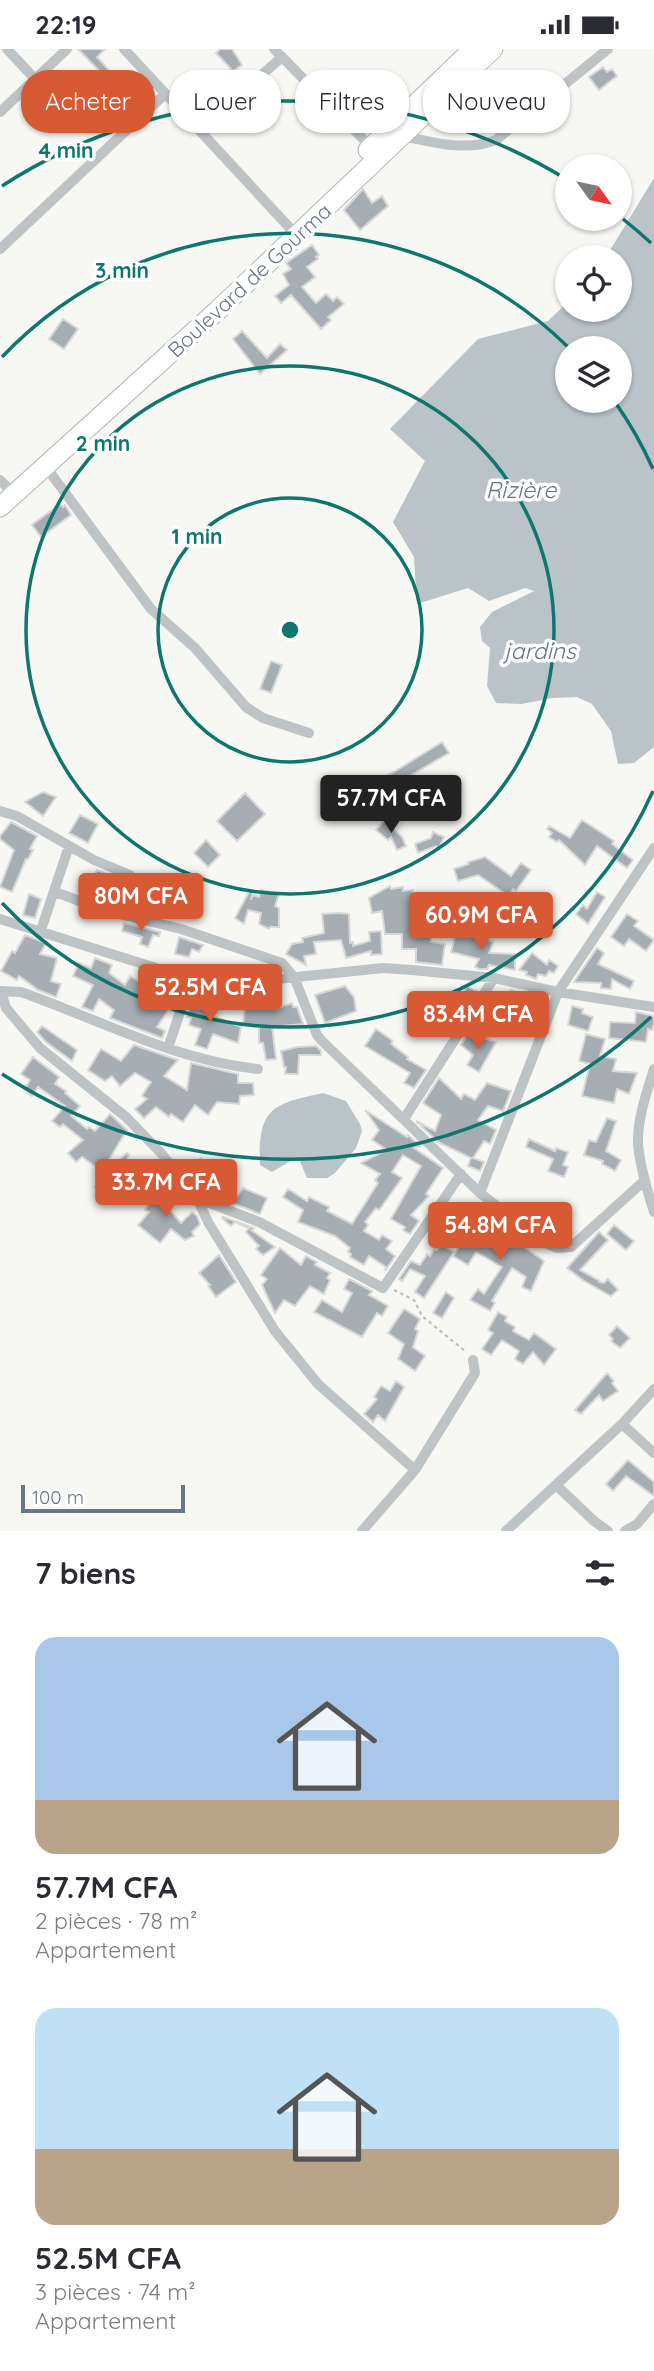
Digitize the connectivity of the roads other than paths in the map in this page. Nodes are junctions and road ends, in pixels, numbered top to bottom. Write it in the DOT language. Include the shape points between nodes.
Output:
graph roads {
  1 [pos="7,49"];
  2 [pos="67,49"];
  3 [pos="124,49"];
  4 [pos="473,49"];
  5 [pos="493,49"];
  6 [pos="608,49"];
  7 [pos="278,53"];
  8 [pos="27,70"];
  9 [pos="45,70"];
  10 [pos="261,70"];
  11 [pos="21,92"];
  12 [pos="165,94"];
  13 [pos="169,98"];
  14 [pos="0,112"];
  15 [pos="202,133"];
  16 [pos="401,136"];
  17 [pos="376,151"];
  18 [pos="288,226"];
  19 [pos="0,249"];
  20 [pos="46,467"];
  21 [pos="2,486"];
  22 [pos="0,507"];
  23 [pos="309,733"];
  24 [pos="0,811"];
  25 [pos="69,846"];
  26 [pos="654,848"];
  27 [pos="130,875"];
  28 [pos="55,892"];
  29 [pos="0,919"];
  30 [pos="40,933"];
  31 [pos="294,977"];
  32 [pos="494,978"];
  33 [pos="191,979"];
  34 [pos="1,991"];
  35 [pos="558,992"];
  36 [pos="654,1007"];
  37 [pos="168,1048"];
  38 [pos="258,1069"];
  39 [pos="654,1069"];
  40 [pos="404,1119"];
  41 [pos="461,1174"];
  42 [pos="644,1181"];
  43 [pos="480,1193"];
  44 [pos="197,1198"];
  45 [pos="654,1212"];
  46 [pos="473,1360"];
  47 [pos="654,1389"];
  48 [pos="622,1424"];
  49 [pos="654,1453"];
  50 [pos="415,1469"];
  51 [pos="556,1485"];
  52 [pos="654,1504"];
  53 [pos="369,1529"];
  54 [pos="506,1531"];
  55 [pos="608,1531"];
  56 [pos="625,1531"];
  1 -- 8 [label="street"];
  2 -- 9 [label="street"];
  3 -- 12 [label="street"];
  4 -- 17 [label="highway, Boulevard de Gourma"];
  5 -- 16 [label="highway, Boulevard de Gourma"];
  6 -- 16 [label="street" via="496,140 464,146"];
  7 -- 10 [label="street"];
  7 -- 17 [label="street"];
  11 -- 14 [label="street"];
  12 -- 13 [label="street"];
  12 -- 19 [label="street"];
  15 -- 18 [label="street"];
  16 -- 17 [label="highway, Boulevard de Gourma"];
  17 -- 18 [label="highway, Boulevard de Gourma"];
  17 -- 20 [label="highway, Boulevard de Gourma" via="218,310"];
  18 -- 21 [label="highway, Boulevard de Gourma"];
  20 -- 22 [label="highway, Boulevard de Gourma"];
  20 -- 23 [label="street" via="151,609 195,648 246,706 263,718"];
  24 -- 25 [label="street"];
  25 -- 27 [label="street"];
  25 -- 28 [label="street"];
  26 -- 35 [label="street"];
  28 -- 30 [label="street"];
  28 -- 31 [label="street" via="272,960"];
  29 -- 30 [label="street"];
  30 -- 33 [label="street"];
  31 -- 32 [label="street" via="383,968"];
  31 -- 33 [label="street"];
  31 -- 40 [label="street" via="319,1038"];
  32 -- 35 [label="street"];
  32 -- 40 [label="street"];
  33 -- 37 [label="street"];
  34 -- 37 [label="street" via="22,992"];
  34 -- 44 [label="street" via="6,1008 40,1048 148,1137"];
  35 -- 36 [label="street"];
  35 -- 43 [label="street"];
  37 -- 38 [label="street"];
  39 -- 42 [label="street" via="638,1141"];
  40 -- 41 [label="street"];
  41 -- 43 [label="street"];
  41 -- 44 [label="street" via="383,1287 259,1222"];
  42 -- 43 [label="street" via="571,1247 564,1248 543,1242"];
  42 -- 45 [label="street"];
  44 -- 50 [label="street" via="275,1331 318,1384"];
  46 -- 50 [label="street" via="475,1373"];
  47 -- 48 [label="street"];
  48 -- 49 [label="street"];
  48 -- 51 [label="street"];
  50 -- 53 [label="street"];
  51 -- 54 [label="street"];
  51 -- 55 [label="street"];
  52 -- 56 [label="street"];
}
